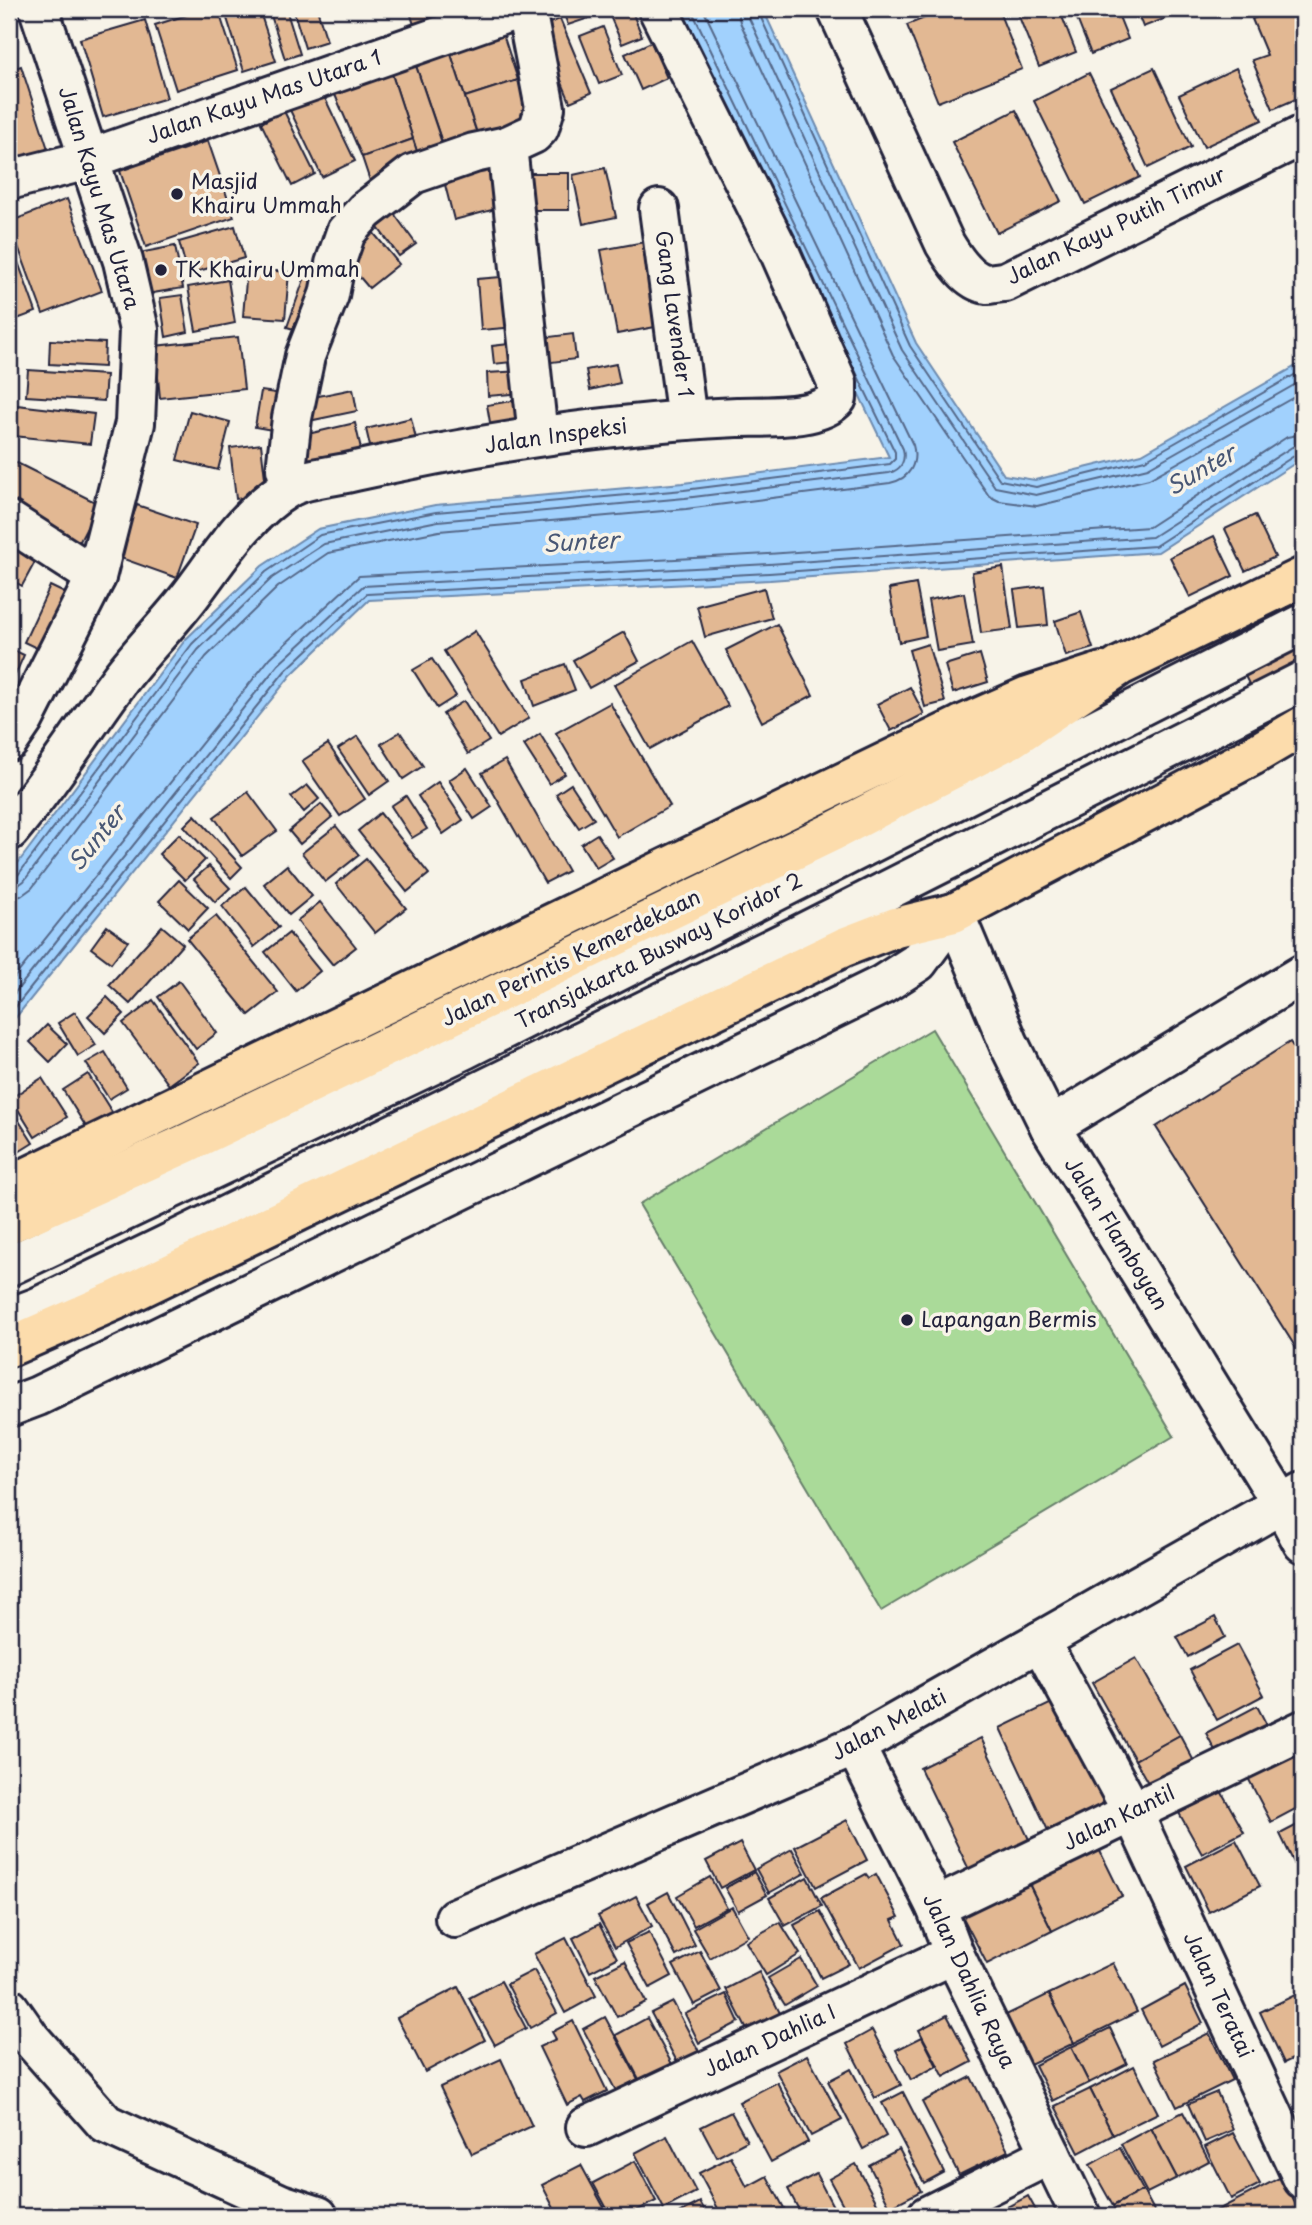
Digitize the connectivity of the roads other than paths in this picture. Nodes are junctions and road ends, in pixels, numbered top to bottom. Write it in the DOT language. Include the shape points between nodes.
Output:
graph roads {
  1 [pos="39,9"];
  2 [pos="518,9"];
  3 [pos="526,9"];
  4 [pos="658,9"];
  5 [pos="837,9"];
  6 [pos="1303,135"];
  7 [pos="507,146"];
  8 [pos="90,158"];
  9 [pos="9,180"];
  10 [pos="659,209"];
  11 [pos="687,420"];
  12 [pos="538,436"];
  13 [pos="291,486"];
  14 [pos="9,521"];
  15 [pos="96,577"];
  16 [pos="1303,577"];
  17 [pos="1303,624"];
  18 [pos="1121,666"];
  19 [pos="1303,681"];
  20 [pos="1303,726"];
  21 [pos="1303,738"];
  22 [pos="9,741"];
  23 [pos="1252,756"];
  24 [pos="9,831"];
  25 [pos="954,913"];
  26 [pos="1303,974"];
  27 [pos="1050,1127"];
  28 [pos="9,1186"];
  29 [pos="9,1224"];
  30 [pos="9,1266"];
  31 [pos="9,1318"];
  32 [pos="9,1347"];
  33 [pos="9,1407"];
  34 [pos="1293,1498"];
  35 [pos="1303,1543"];
  36 [pos="1040,1641"];
  37 [pos="1303,1730"];
  38 [pos="855,1746"];
  39 [pos="1132,1811"];
  40 [pos="936,1907"];
  41 [pos="455,1918"];
  42 [pos="954,1954"];
  43 [pos="9,2008"];
  44 [pos="586,2127"];
  45 [pos="1051,2154"];
  46 [pos="1303,2179"];
  47 [pos="318,2216"];
  48 [pos="927,2216"];
  49 [pos="1081,2216"];
  1 -- 8 [label="street, Jalan Kayu Mas Utara"];
  2 -- 8 [label="street, Jalan Kayu Mas Utara 1"];
  3 -- 7 [label="street" via="545,108 533,134"];
  4 -- 11 [label="street, Jalan Inspeksi" via="780,253 839,391 831,406 822,410"];
  5 -- 6 [label="street, Jalan Kayu Putih Timur" via="945,244 970,276 986,284 1005,282"];
  7 -- 12 [label="street"];
  7 -- 13 [label="street" via="413,174 346,232 329,295 305,356 286,469"];
  8 -- 9 [label="street, Jalan Kayu Mas Utara 1"];
  8 -- 15 [label="street, Jalan Kayu Mas Utara" via="123,261 139,330 135,423"];
  10 -- 11 [label="street, Gang Lavender 1"];
  11 -- 12 [label="street, Jalan Inspeksi"];
  12 -- 13 [label="street, Jalan Inspeksi"];
  13 -- 24 [label="street, Jalan Inspeksi" via="257,510 120,679"];
  14 -- 15 [label="street"];
  15 -- 22 [label="street, Jalan Kayu Mas Utara"];
  16 -- 18 [label="main road, Jalan Perintis Kemerdekaan"];
  17 -- 30 [label="street, Transjakarta Busway Koridor 2" via="465,1049"];
  18 -- 28 [label="main road, Jalan Perintis Kemerdekaan" via="990,712"];
  18 -- 29 [label="main road, Jalan Perintis Kemerdekaan" via="1012,738 832,832"];
  19 -- 31 [label="street" via="772,948"];
  20 -- 23 [label="main road"];
  21 -- 23 [label="main road"];
  23 -- 25 [label="main road"];
  25 -- 27 [label="street, Jalan Flamboyan"];
  25 -- 32 [label="main road" via="896,927 844,947 116,1300"];
  25 -- 33 [label="street" via="918,962 882,985"];
  26 -- 27 [label="street"];
  27 -- 34 [label="street, Jalan Flamboyan"];
  34 -- 35 [label="street, Jalan Flamboyan"];
  34 -- 36 [label="street, Jalan Melati"];
  36 -- 38 [label="street, Jalan Melati"];
  36 -- 39 [label="street, Jalan Teratai"];
  37 -- 39 [label="street, Jalan Kantil"];
  38 -- 40 [label="street, Jalan Dahlia Raya"];
  38 -- 41 [label="street, Jalan Melati"];
  39 -- 40 [label="street, Jalan Kantil"];
  39 -- 46 [label="street, Jalan Teratai"];
  40 -- 42 [label="street, Jalan Dahlia Raya"];
  42 -- 44 [label="street, Jalan Dahlia I"];
  42 -- 45 [label="street, Jalan Dahlia Raya"];
  43 -- 47 [label="street" via="106,2124 281,2204"];
  45 -- 48 [label="street"];
  45 -- 49 [label="street, Jalan Dahlia Raya"];
}
